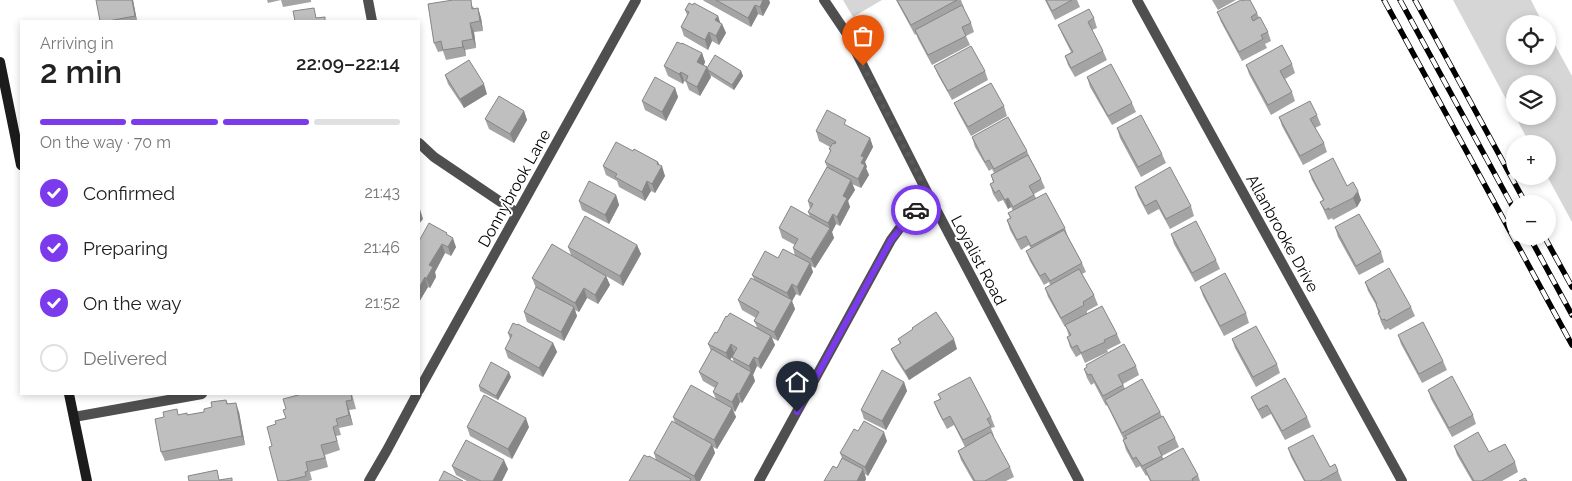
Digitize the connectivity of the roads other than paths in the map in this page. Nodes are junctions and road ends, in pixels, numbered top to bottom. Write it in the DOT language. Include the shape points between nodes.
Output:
graph roads {
  1 [pos="368,0"];
  2 [pos="636,0"];
  3 [pos="824,0"];
  4 [pos="1137,0"];
  5 [pos="372,20"];
  6 [pos="0,62"];
  7 [pos="420,144"];
  8 [pos="20,159"];
  9 [pos="929,196"];
  10 [pos="517,213"];
  11 [pos="420,385"];
  12 [pos="69,395"];
  13 [pos="196,395"];
  14 [pos="414,395"];
  15 [pos="74,417"];
  16 [pos="87,481"];
  17 [pos="369,481"];
  18 [pos="759,481"];
  19 [pos="1079,481"];
  20 [pos="1402,481"];
  1 -- 5 [label="street"];
  2 -- 10 [label="street, Donnybrook Lane"];
  3 -- 9 [label="street, Loyalist Road" via="847,34"];
  4 -- 20 [label="street, Allanbrooke Drive"];
  6 -- 8 [label="main road"];
  7 -- 10 [label="street" via="434,157"];
  9 -- 18 [label="street" via="891,240"];
  9 -- 19 [label="street, Loyalist Road"];
  10 -- 11 [label="street, Donnybrook Lane"];
  12 -- 15 [label="main road"];
  13 -- 15 [label="street"];
  14 -- 17 [label="street, Donnybrook Lane"];
  15 -- 16 [label="main road"];
}
